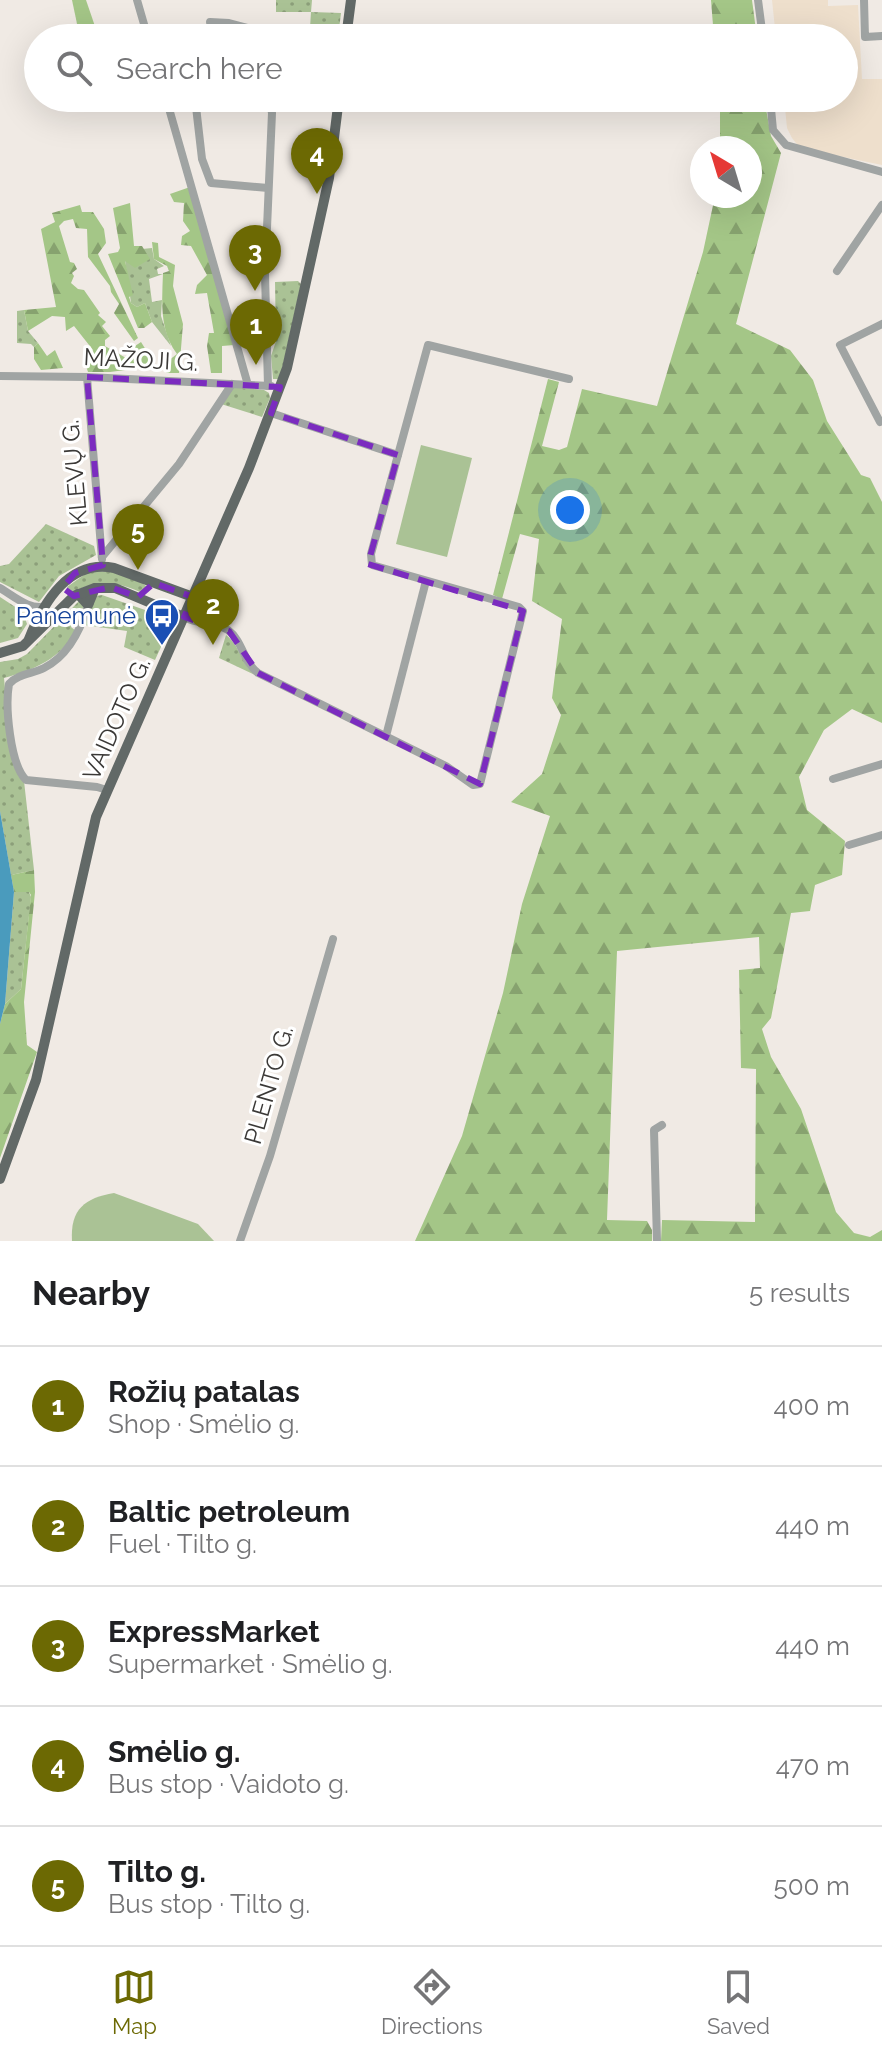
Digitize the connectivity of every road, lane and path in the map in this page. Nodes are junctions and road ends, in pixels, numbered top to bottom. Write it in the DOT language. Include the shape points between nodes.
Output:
graph roads {
  1 [pos="137,0"];
  2 [pos="351,0"];
  3 [pos="758,0"];
  4 [pos="864,0"];
  5 [pos="210,22"];
  6 [pos="144,24"];
  7 [pos="233,24"];
  8 [pos="348,24"];
  9 [pos="761,24"];
  10 [pos="882,36"];
  11 [pos="170,112"];
  12 [pos="197,112"];
  13 [pos="272,112"];
  14 [pos="337,112"];
  15 [pos="771,112"];
  16 [pos="882,172"];
  17 [pos="268,188"];
  18 [pos="882,205"];
  19 [pos="837,271"];
  20 [pos="882,324"];
  21 [pos="0,376"];
  22 [pos="87,377"];
  23 [pos="569,379"];
  24 [pos="232,384"];
  25 [pos="248,385"];
  26 [pos="268,386"];
  27 [pos="280,387"];
  28 [pos="882,402"];
  29 [pos="872,407"];
  30 [pos="271,413"];
  31 [pos="880,422"];
  32 [pos="398,455"];
  33 [pos="102,562"];
  34 [pos="146,580"];
  35 [pos="426,581"];
  36 [pos="63,582"];
  37 [pos="0,588"];
  38 [pos="95,588"];
  39 [pos="76,595"];
  40 [pos="138,597"];
  41 [pos="193,597"];
  42 [pos="88,605"];
  43 [pos="29,606"];
  44 [pos="46,606"];
  45 [pos="184,617"];
  46 [pos="33,628"];
  47 [pos="28,642"];
  48 [pos="0,653"];
  49 [pos="386,736"];
  50 [pos="882,764"];
  51 [pos="833,779"];
  52 [pos="107,790"];
  53 [pos="882,835"];
  54 [pos="849,845"];
  55 [pos="333,939"];
  56 [pos="662,1125"];
  57 [pos="0,1179"];
  58 [pos="240,1241"];
  59 [pos="657,1241"];
  1 -- 6 [label="street"];
  2 -- 8 [label="main road"];
  3 -- 9 [label="street"];
  4 -- 10 [label="street" via="865,37"];
  5 -- 7 [label="street"];
  11 -- 25 [label="street"];
  12 -- 17 [label="street" via="202,159 211,183"];
  13 -- 17 [label="street"];
  14 -- 27 [label="main road, VAIDOTO G." via="329,178"];
  15 -- 16 [label="street" via="773,130 786,145"];
  17 -- 26 [label="street"];
  18 -- 19 [label="street"];
  20 -- 29 [label="street" via="840,345"];
  21 -- 22 [label="street, MAŽOJI G."];
  22 -- 24 [label="street, MAŽOJI G."];
  22 -- 33 [label="street, KLEVŲ G."];
  23 -- 32 [label="street" via="428,345"];
  24 -- 25 [label="street, MAŽOJI G."];
  24 -- 33 [label="street" via="179,464"];
  25 -- 26 [label="street, MAŽOJI G."];
  26 -- 27 [label="street, MAŽOJI G."];
  27 -- 30 [label="main road, VAIDOTO G."];
  28 -- 29 [label="street"];
  29 -- 31 [label="street"];
  30 -- 32 [label="street"];
  30 -- 41 [label="main road, VAIDOTO G."];
  32 -- 35 [label="street" via="372,565"];
  33 -- 34 [label="main road"];
  33 -- 36 [label="main road"];
  34 -- 40 [label="main road" via="149,591"];
  34 -- 41 [label="main road"];
  35 -- 49 [label="street"];
  35 -- 49 [label="street" via="523,611 480,784 473,785"];
  36 -- 39 [label="main road" via="66,593"];
  36 -- 44 [label="main road"];
  37 -- 43 [label="street"];
  38 -- 39 [label="main road"];
  38 -- 40 [label="main road" via="110,587"];
  38 -- 42 [label="main road"];
  39 -- 42 [label="main road"];
  39 -- 47 [label="main road"];
  40 -- 45 [label="main road"];
  41 -- 45 [label="main road, VAIDOTO G."];
  42 -- 52 [label="street" via="77,635 62,654 9,684 11,733 17,769 26,780"];
  43 -- 44 [label="street"];
  43 -- 46 [label="street"];
  44 -- 46 [label="main road"];
  45 -- 49 [label="street" via="224,628 258,673"];
  45 -- 52 [label="main road, VAIDOTO G."];
  46 -- 47 [label="main road"];
  47 -- 48 [label="main road"];
  50 -- 51 [label="street"];
  52 -- 57 [label="main road, VAIDOTO G." via="91,836 33,1091"];
  53 -- 54 [label="street"];
  55 -- 58 [label="street, PLENTO G."];
  56 -- 59 [label="street" via="654,1130"];
}
